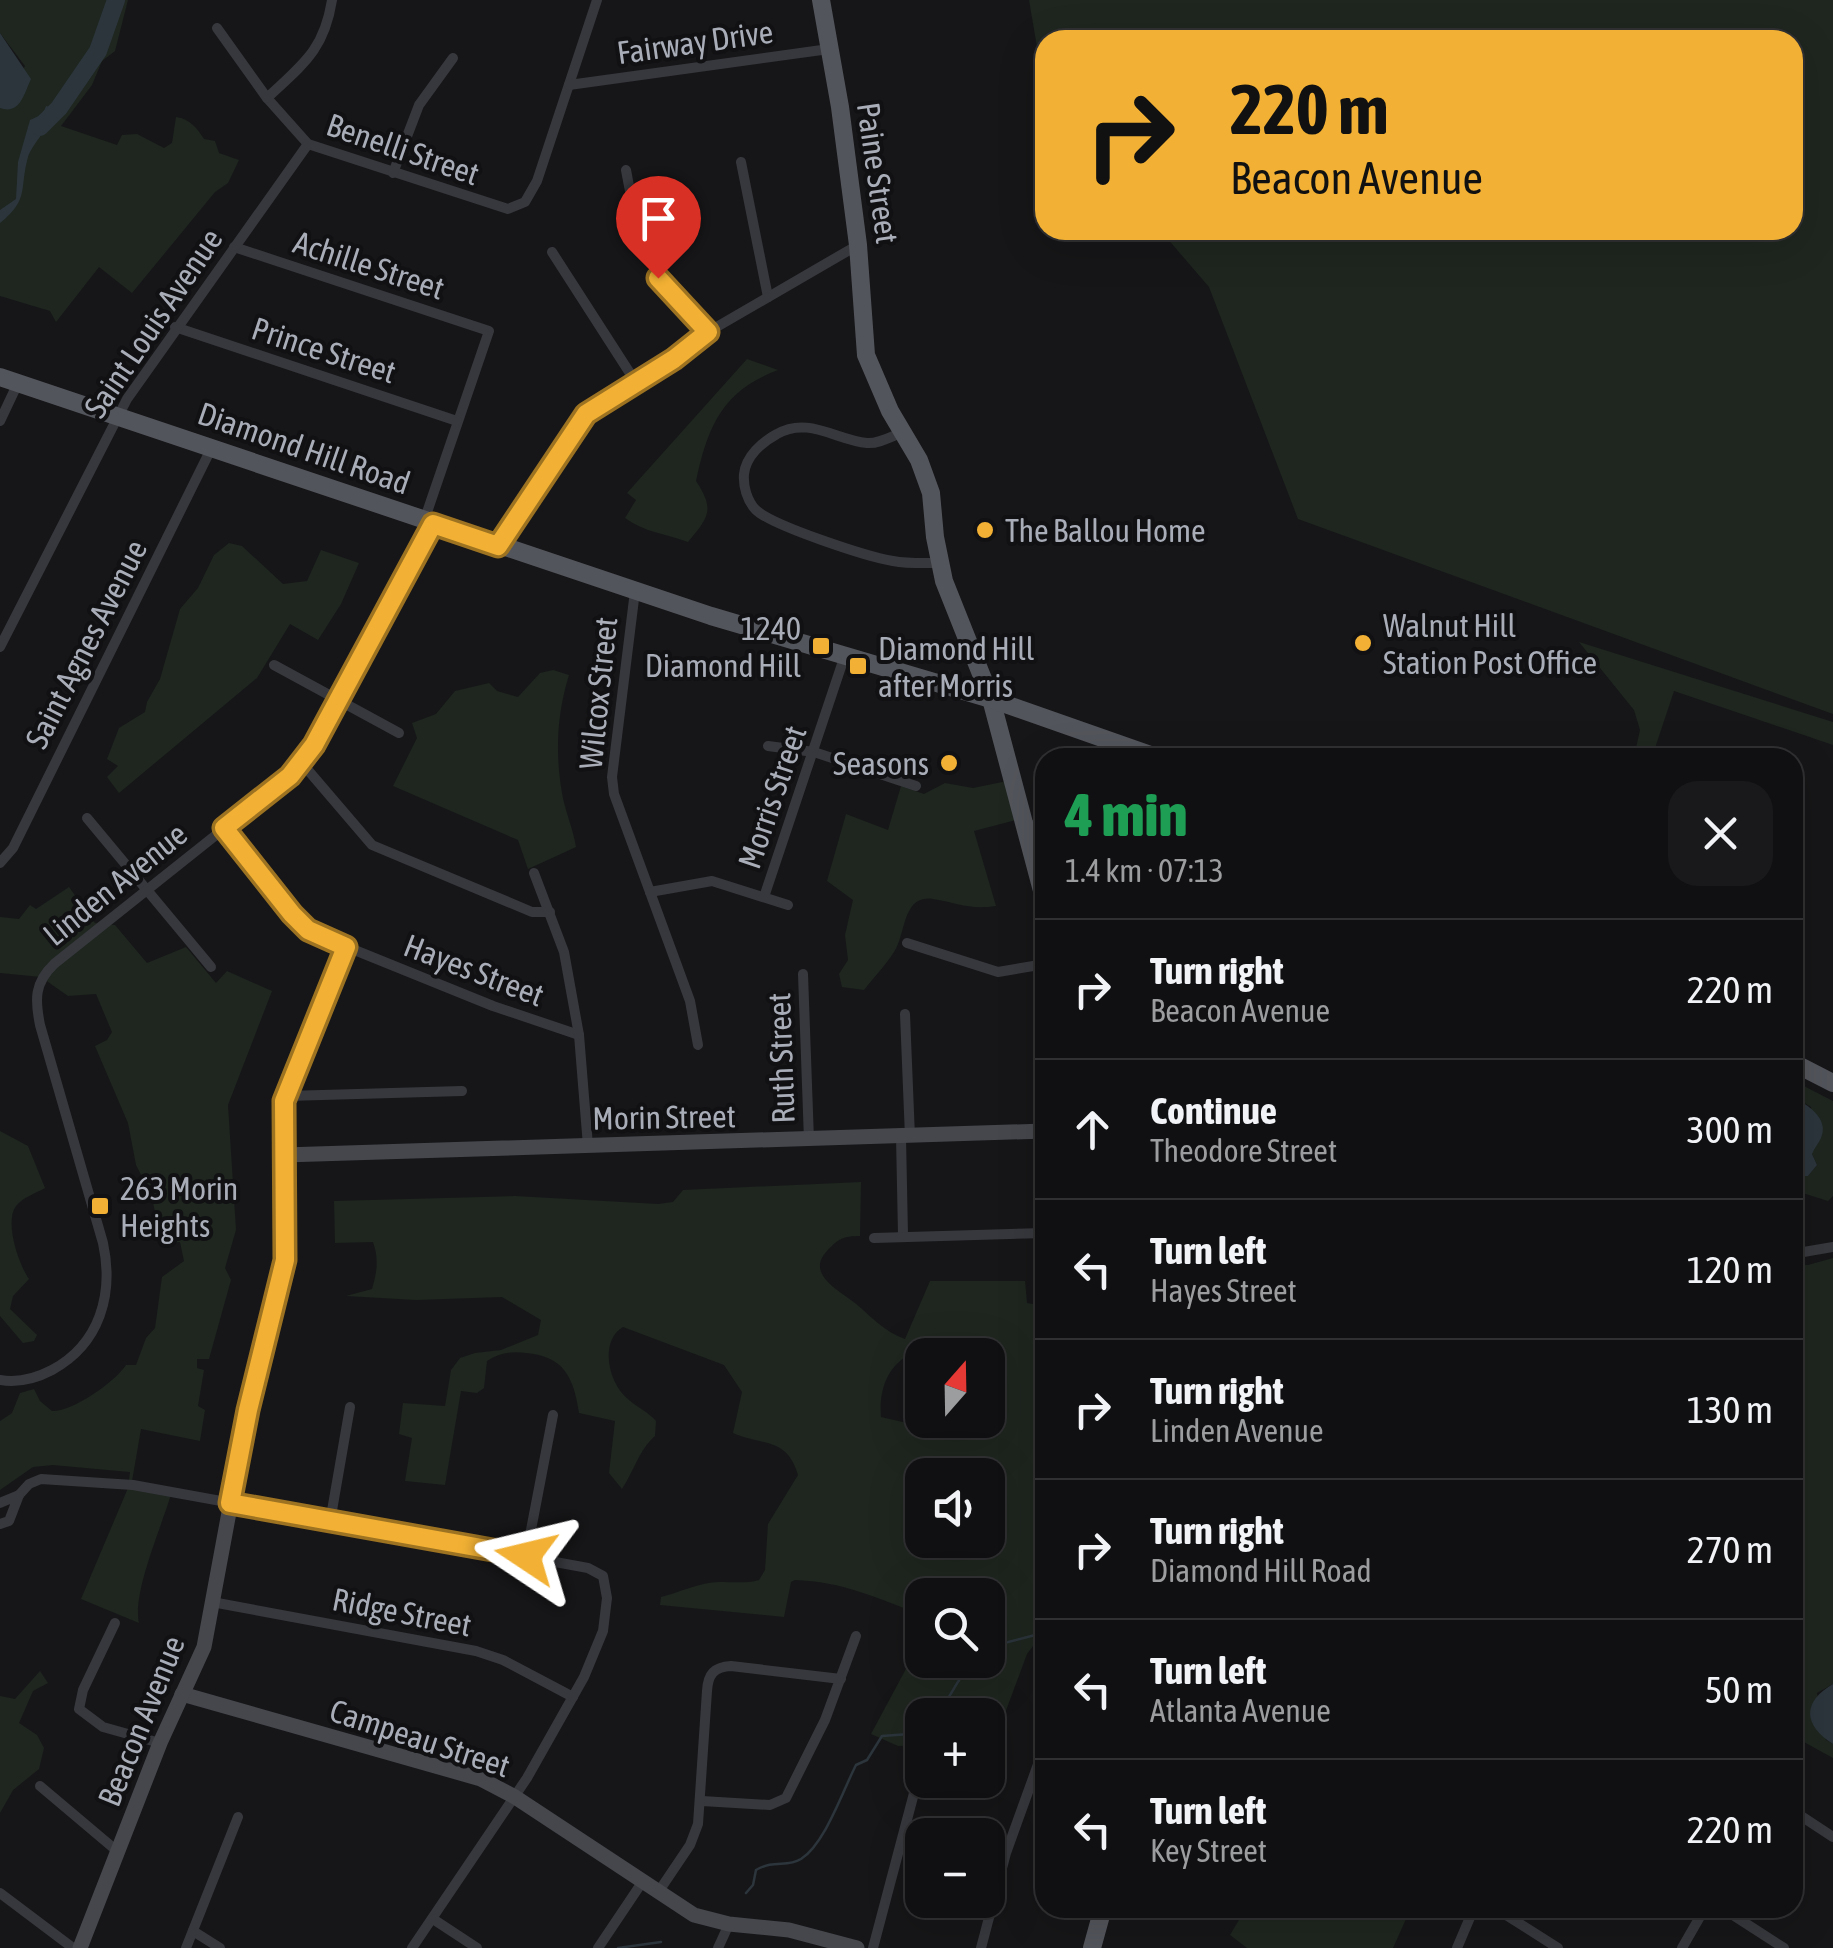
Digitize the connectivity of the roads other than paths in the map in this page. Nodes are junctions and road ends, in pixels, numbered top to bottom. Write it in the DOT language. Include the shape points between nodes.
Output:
graph roads {
  1 [pos="332,0"];
  2 [pos="597,0"];
  3 [pos="821,0"];
  4 [pos="217,28"];
  5 [pos="829,49"];
  6 [pos="452,58"];
  7 [pos="569,85"];
  8 [pos="267,98"];
  9 [pos="308,144"];
  10 [pos="740,162"];
  11 [pos="626,170"];
  12 [pos="394,174"];
  13 [pos="858,245"];
  14 [pos="234,247"];
  15 [pos="552,252"];
  16 [pos="768,297"];
  17 [pos="176,327"];
  18 [pos="488,331"];
  19 [pos="708,332"];
  20 [pos="9,380"];
  21 [pos="635,381"];
  22 [pos="116,416"];
  23 [pos="0,421"];
  24 [pos="457,421"];
  25 [pos="903,432"];
  26 [pos="212,448"];
  27 [pos="428,523"];
  28 [pos="498,546"];
  29 [pos="940,562"];
  30 [pos="634,590"];
  31 [pos="0,647"];
  32 [pos="845,655"];
  33 [pos="274,665"];
  34 [pos="991,699"];
  35 [pos="340,701"];
  36 [pos="399,733"];
  37 [pos="768,746"];
  38 [pos="1131,748"];
  39 [pos="814,752"];
  40 [pos="302,762"];
  41 [pos="916,786"];
  42 [pos="88,818"];
  43 [pos="1035,822"];
  44 [pos="224,828"];
  45 [pos="2,863"];
  46 [pos="534,873"];
  47 [pos="147,890"];
  48 [pos="650,892"];
  49 [pos="764,897"];
  50 [pos="788,905"];
  51 [pos="550,912"];
  52 [pos="907,944"];
  53 [pos="346,947"];
  54 [pos="1035,966"];
  55 [pos="211,967"];
  56 [pos="803,974"];
  57 [pos="905,1014"];
  58 [pos="579,1035"];
  59 [pos="698,1046"];
  60 [pos="1803,1068"];
  61 [pos="1833,1083"];
  62 [pos="462,1091"];
  63 [pos="287,1096"];
  64 [pos="1035,1131"];
  65 [pos="906,1137"];
  66 [pos="809,1140"];
  67 [pos="588,1146"];
  68 [pos="284,1155"];
  69 [pos="1035,1233"];
  70 [pos="903,1236"];
  71 [pos="874,1238"];
  72 [pos="1833,1248"];
  73 [pos="1803,1252"];
  74 [pos="0,1380"];
  75 [pos="350,1408"];
  76 [pos="553,1415"];
  77 [pos="19,1495"];
  78 [pos="0,1503"];
  79 [pos="230,1503"];
  80 [pos="330,1522"];
  81 [pos="0,1524"];
  82 [pos="526,1556"];
  83 [pos="212,1602"];
  84 [pos="114,1623"];
  85 [pos="856,1636"];
  86 [pos="842,1679"];
  87 [pos="182,1694"];
  88 [pos="573,1697"];
  89 [pos="160,1743"];
  90 [pos="1035,1772"];
  91 [pos="40,1786"];
  92 [pos="515,1796"];
  93 [pos="913,1798"];
  94 [pos="702,1801"];
  95 [pos="1803,1817"];
  96 [pos="238,1818"];
  97 [pos="1833,1837"];
  98 [pos="117,1852"];
  99 [pos="643,1880"];
  100 [pos="659,1891"];
  101 [pos="0,1894"];
  102 [pos="1100,1918"];
  103 [pos="1470,1918"];
  104 [pos="1511,1918"];
  105 [pos="1699,1918"];
  106 [pos="1738,1918"];
  107 [pos="433,1919"];
  108 [pos="729,1924"];
  109 [pos="193,1931"];
  110 [pos="76,1948"];
  111 [pos="186,1948"];
  112 [pos="220,1948"];
  113 [pos="412,1948"];
  114 [pos="478,1948"];
  115 [pos="598,1948"];
  116 [pos="718,1948"];
  117 [pos="858,1948"];
  118 [pos="872,1948"];
  119 [pos="981,1948"];
  120 [pos="1092,1948"];
  121 [pos="1458,1948"];
  122 [pos="1558,1948"];
  123 [pos="1682,1948"];
  124 [pos="1784,1948"];
  1 -- 8 [label="street" via="308,62"];
  2 -- 7 [label="street"];
  3 -- 5 [label="main road, Paine Street"];
  4 -- 8 [label="street, Benelli Street"];
  5 -- 7 [label="street, Fairway Drive"];
  5 -- 13 [label="main road, Paine Street"];
  6 -- 12 [label="street" via="420,106"];
  7 -- 12 [label="street, Benelli Street" via="525,202 508,209"];
  8 -- 9 [label="street, Benelli Street"];
  9 -- 12 [label="street, Benelli Street"];
  9 -- 14 [label="street, Saint Louis Avenue"];
  10 -- 16 [label="street"];
  11 -- 19 [label="street" via="634,216 658,278"];
  13 -- 16 [label="street"];
  13 -- 25 [label="main road, Paine Street" via="866,355"];
  14 -- 17 [label="street, Saint Louis Avenue"];
  14 -- 18 [label="street, Achille Street"];
  15 -- 21 [label="street"];
  16 -- 19 [label="street"];
  17 -- 22 [label="street, Saint Louis Avenue"];
  17 -- 24 [label="street, Prince Street"];
  18 -- 24 [label="street, Linden Avenue"];
  19 -- 21 [label="street"];
  20 -- 22 [label="main road, Diamond Hill Road"];
  20 -- 23 [label="street"];
  21 -- 28 [label="street" via="586,414"];
  22 -- 26 [label="main road, Diamond Hill Road"];
  22 -- 31 [label="street, Saint Louis Avenue"];
  24 -- 27 [label="street, Linden Avenue"];
  25 -- 29 [label="main road, Paine Street" via="931,493"];
  25 -- 29 [label="street" via="873,443 824,430 779,432 749,459 746,494 766,517 812,535 894,562"];
  26 -- 27 [label="main road, Diamond Hill Road"];
  26 -- 45 [label="street, Saint Agnes Avenue"];
  27 -- 28 [label="main road, Diamond Hill Road"];
  27 -- 35 [label="street, Linden Avenue"];
  28 -- 30 [label="main road, Diamond Hill Road"];
  29 -- 34 [label="main road, Paine Street"];
  30 -- 32 [label="main road, Diamond Hill Road"];
  30 -- 48 [label="street, Wilcox Street" via="612,776"];
  32 -- 34 [label="main road, Diamond Hill Road"];
  32 -- 39 [label="street, Morris Street"];
  33 -- 35 [label="street"];
  34 -- 38 [label="main road, Diamond Hill Road"];
  34 -- 43 [label="main road, Paine Street"];
  35 -- 36 [label="street"];
  35 -- 40 [label="street, Linden Avenue"];
  37 -- 39 [label="street"];
  39 -- 41 [label="street"];
  39 -- 49 [label="street, Morris Street"];
  40 -- 44 [label="street, Linden Avenue"];
  40 -- 51 [label="street" via="372,844 532,912"];
  42 -- 47 [label="street"];
  44 -- 47 [label="street, Linden Avenue"];
  44 -- 53 [label="street, Hayes Street" via="300,922"];
  46 -- 51 [label="street"];
  47 -- 55 [label="street"];
  47 -- 74 [label="street, Linden Avenue" via="54,964 36,994 103,1243 106,1295 95,1328 63,1364 27,1380"];
  48 -- 49 [label="street" via="712,881"];
  48 -- 59 [label="street, Wilcox Street" via="690,1001"];
  49 -- 50 [label="street"];
  51 -- 58 [label="street"];
  52 -- 54 [label="street" via="998,972"];
  53 -- 58 [label="street, Hayes Street"];
  53 -- 63 [label="street, Beacon Avenue"];
  56 -- 66 [label="street, Ruth Street"];
  57 -- 65 [label="street"];
  58 -- 67 [label="street"];
  60 -- 61 [label="main road"];
  62 -- 63 [label="street"];
  63 -- 68 [label="street, Beacon Avenue"];
  64 -- 65 [label="street, Morin Street"];
  65 -- 66 [label="street, Morin Street"];
  65 -- 70 [label="street"];
  66 -- 67 [label="street, Morin Street"];
  67 -- 68 [label="street, Morin Street"];
  68 -- 79 [label="street, Beacon Avenue" via="285,1260"];
  69 -- 70 [label="street"];
  70 -- 71 [label="street"];
  72 -- 73 [label="street"];
  75 -- 80 [label="street"];
  76 -- 82 [label="street"];
  77 -- 78 [label="street"];
  77 -- 79 [label="street" via="41,1479 134,1485"];
  77 -- 81 [label="street" via="8,1521"];
  79 -- 80 [label="street"];
  79 -- 83 [label="street, Beacon Avenue"];
  80 -- 82 [label="street"];
  82 -- 88 [label="street" via="602,1576 602,1632"];
  83 -- 87 [label="street, Beacon Avenue" via="204,1648"];
  83 -- 88 [label="street, Ridge Street" via="476,1650"];
  84 -- 89 [label="street" via="80,1710 102,1727"];
  85 -- 86 [label="street"];
  86 -- 94 [label="street" via="786,1798 770,1804"];
  86 -- 94 [label="street" via="730,1666 714,1670 706,1691"];
  87 -- 89 [label="street, Beacon Avenue"];
  87 -- 92 [label="street, Campeau Street" via="465,1774"];
  88 -- 92 [label="street"];
  89 -- 98 [label="street, Beacon Avenue"];
  90 -- 119 [label="street"];
  91 -- 98 [label="street"];
  92 -- 99 [label="street, Campeau Street"];
  92 -- 107 [label="street"];
  93 -- 118 [label="street"];
  94 -- 100 [label="street" via="693,1838"];
  95 -- 97 [label="street"];
  96 -- 109 [label="street"];
  98 -- 110 [label="street, Beacon Avenue"];
  99 -- 100 [label="street, Campeau Street"];
  99 -- 115 [label="street"];
  100 -- 108 [label="street, Campeau Street" via="689,1912"];
  101 -- 110 [label="street"];
  102 -- 120 [label="main road"];
  103 -- 121 [label="street"];
  104 -- 122 [label="street"];
  105 -- 123 [label="street"];
  106 -- 124 [label="street"];
  107 -- 113 [label="street"];
  107 -- 114 [label="street"];
  108 -- 116 [label="street"];
  108 -- 117 [label="street, Campeau Street"];
  109 -- 111 [label="street"];
  109 -- 112 [label="street"];
}
